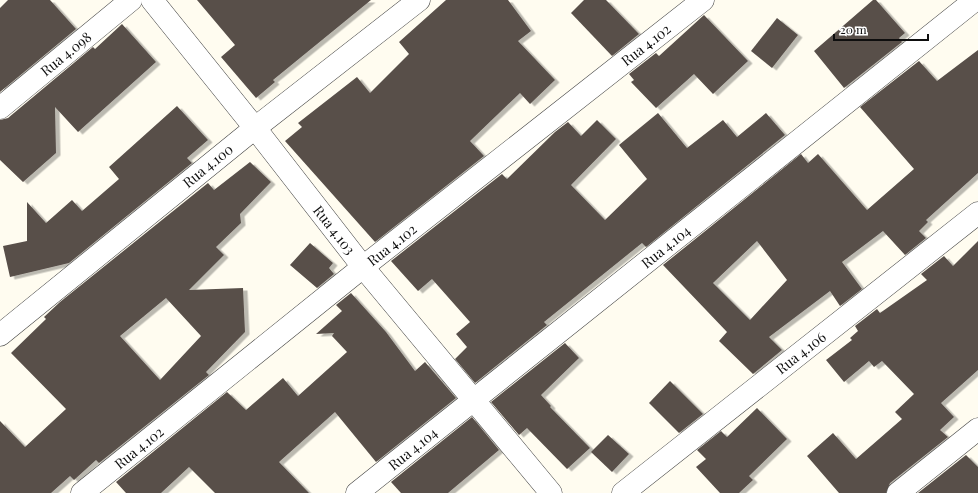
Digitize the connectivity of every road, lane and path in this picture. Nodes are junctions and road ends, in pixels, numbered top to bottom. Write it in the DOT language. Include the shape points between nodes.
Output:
graph roads {
  1 [pos="132,0"];
  2 [pos="152,0"];
  3 [pos="419,0"];
  4 [pos="703,0"];
  5 [pos="975,0"];
  6 [pos="0,108"];
  7 [pos="255,128"];
  8 [pos="978,213"];
  9 [pos="363,267"];
  10 [pos="0,335"];
  11 [pos="473,401"];
  12 [pos="978,429"];
  13 [pos="82,493"];
  14 [pos="357,493"];
  15 [pos="551,493"];
  16 [pos="623,493"];
  17 [pos="898,493"];
  1 -- 6 [label="street, Rua 4.098"];
  2 -- 7 [label="street, Rua 4.103"];
  3 -- 7 [label="street, Rua 4.100"];
  4 -- 9 [label="street, Rua 4.102"];
  5 -- 11 [label="street, Rua 4.104"];
  7 -- 9 [label="street, Rua 4.103"];
  7 -- 10 [label="street, Rua 4.100"];
  8 -- 16 [label="street, Rua 4.106"];
  9 -- 11 [label="street, Rua 4.103"];
  9 -- 13 [label="street, Rua 4.102"];
  11 -- 14 [label="street, Rua 4.104"];
  11 -- 15 [label="street, Rua 4.103"];
  12 -- 17 [label="street"];
}
